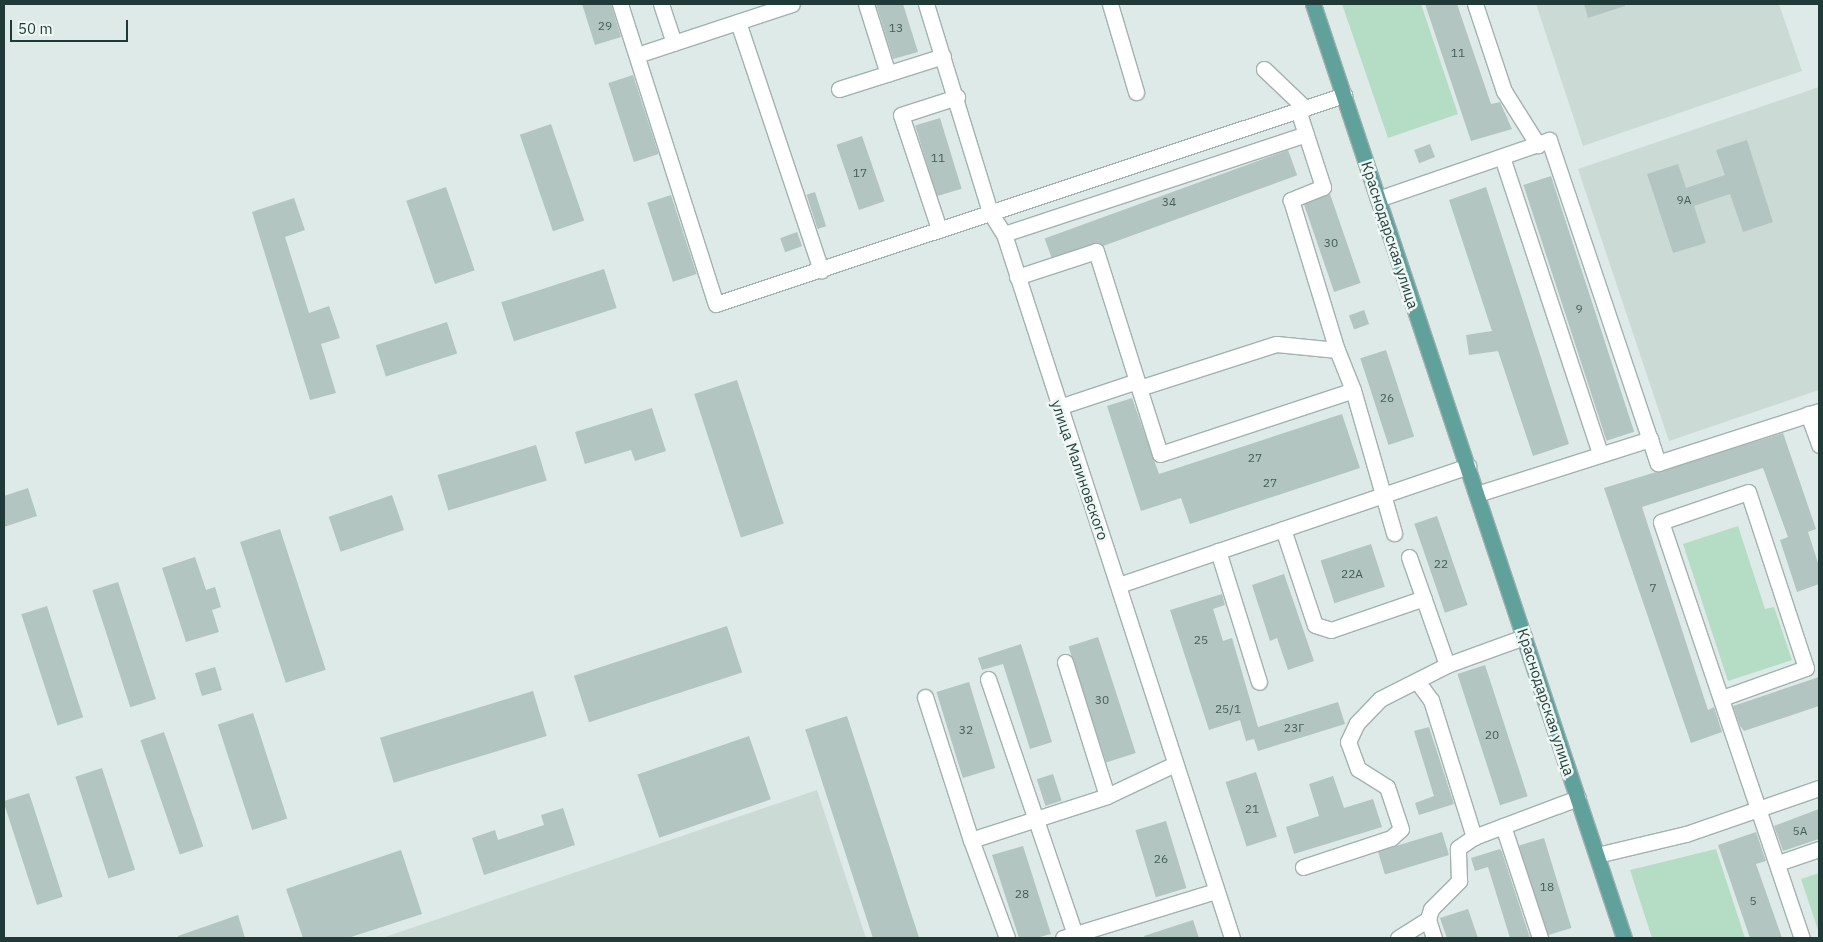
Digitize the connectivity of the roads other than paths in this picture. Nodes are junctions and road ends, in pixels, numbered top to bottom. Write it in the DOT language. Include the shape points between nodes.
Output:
graph roads {
  1 [pos="620,4"];
  2 [pos="662,4"];
  3 [pos="792,4"];
  4 [pos="866,4"];
  5 [pos="926,4"];
  6 [pos="1110,4"];
  7 [pos="1313,4"];
  8 [pos="1475,4"];
  9 [pos="738,22"];
  10 [pos="674,43"];
  11 [pos="637,55"];
  12 [pos="943,56"];
  13 [pos="1264,69"];
  14 [pos="888,74"];
  15 [pos="838,89"];
  16 [pos="1136,92"];
  17 [pos="1344,95"];
  18 [pos="956,97"];
  19 [pos="1302,109"];
  20 [pos="1306,134"];
  21 [pos="1538,145"];
  22 [pos="1502,157"];
  23 [pos="1378,199"];
  24 [pos="990,212"];
  25 [pos="939,229"];
  26 [pos="1004,234"];
  27 [pos="821,270"];
  28 [pos="1017,277"];
  29 [pos="1337,350"];
  30 [pos="1138,384"];
  31 [pos="1353,390"];
  32 [pos="1059,407"];
  33 [pos="1814,412"];
  34 [pos="1650,439"];
  35 [pos="1819,445"];
  36 [pos="1600,453"];
  37 [pos="1468,466"];
  38 [pos="1477,494"];
  39 [pos="1383,495"];
  40 [pos="1282,530"];
  41 [pos="1394,532"];
  42 [pos="1218,551"];
  43 [pos="1409,557"];
  44 [pos="1119,585"];
  45 [pos="1424,598"];
  46 [pos="1524,637"];
  47 [pos="1065,662"];
  48 [pos="1447,665"];
  49 [pos="1813,666"];
  50 [pos="988,679"];
  51 [pos="1418,681"];
  52 [pos="1258,682"];
  53 [pos="926,697"];
  54 [pos="1722,698"];
  55 [pos="1175,764"];
  56 [pos="1819,788"];
  57 [pos="1107,796"];
  58 [pos="1578,798"];
  59 [pos="1758,810"];
  60 [pos="1036,818"];
  61 [pos="1503,826"];
  62 [pos="1474,837"];
  63 [pos="971,840"];
  64 [pos="1819,850"];
  65 [pos="1597,855"];
  66 [pos="1778,863"];
  67 [pos="1303,867"];
  68 [pos="1216,890"];
  69 [pos="1428,919"];
  70 [pos="1077,935"];
  71 [pos="1007,938"];
  72 [pos="1232,938"];
  73 [pos="1398,938"];
  74 [pos="1434,938"];
  75 [pos="1540,938"];
  76 [pos="1624,938"];
  77 [pos="1802,938"];
  1 -- 11 [label="street"];
  2 -- 10 [label="street"];
  3 -- 9 [label="street"];
  4 -- 14 [label="street"];
  5 -- 12 [label="street, улица Малиновского"];
  6 -- 16 [label="street"];
  7 -- 17 [label="main road, Краснодарская улица"];
  8 -- 21 [label="street" via="1504,91"];
  9 -- 10 [label="street"];
  9 -- 27 [label="street"];
  10 -- 11 [label="street"];
  11 -- 27 [label="street" via="716,304"];
  12 -- 14 [label="street"];
  12 -- 18 [label="street, улица Малиновского"];
  13 -- 19 [label="street"];
  14 -- 15 [label="street"];
  17 -- 19 [label="street"];
  17 -- 23 [label="main road, Краснодарская улица"];
  18 -- 24 [label="street, улица Малиновского"];
  18 -- 25 [label="street" via="901,115"];
  19 -- 20 [label="street"];
  19 -- 24 [label="street"];
  20 -- 26 [label="street"];
  20 -- 29 [label="street" via="1323,187 1291,200"];
  21 -- 22 [label="street"];
  21 -- 34 [label="street" via="1549,140"];
  22 -- 23 [label="street"];
  22 -- 36 [label="street"];
  23 -- 37 [label="main road, Краснодарская улица"];
  24 -- 25 [label="street"];
  24 -- 26 [label="street, улица Малиновского"];
  25 -- 27 [label="street"];
  26 -- 28 [label="street, улица Малиновского"];
  28 -- 30 [label="street" via="1096,252"];
  28 -- 32 [label="street, улица Малиновского"];
  29 -- 30 [label="street" via="1276,344"];
  29 -- 31 [label="street"];
  30 -- 31 [label="street" via="1160,454"];
  30 -- 32 [label="street"];
  31 -- 39 [label="street"];
  32 -- 44 [label="street, улица Малиновского"];
  33 -- 34 [label="street" via="1658,463"];
  33 -- 35 [label="street"];
  34 -- 36 [label="street"];
  36 -- 38 [label="street"];
  37 -- 38 [label="main road, Краснодарская улица"];
  37 -- 39 [label="street"];
  38 -- 46 [label="main road, Краснодарская улица"];
  39 -- 40 [label="street"];
  39 -- 41 [label="street"];
  40 -- 42 [label="street"];
  40 -- 45 [label="street" via="1315,625 1331,630"];
  42 -- 44 [label="street"];
  42 -- 52 [label="street"];
  43 -- 45 [label="street"];
  44 -- 55 [label="street, улица Малиновского"];
  45 -- 48 [label="street"];
  46 -- 48 [label="street"];
  46 -- 58 [label="main road, Краснодарская улица"];
  47 -- 57 [label="street"];
  48 -- 51 [label="street"];
  49 -- 54 [label="street"];
  49 -- 54 [label="street" via="1748,492 1661,522"];
  50 -- 60 [label="street"];
  51 -- 62 [label="street" via="1431,700"];
  51 -- 67 [label="street" via="1380,699 1357,723 1348,742 1358,770 1387,787 1401,829 1391,838"];
  53 -- 63 [label="street"];
  54 -- 59 [label="street"];
  55 -- 57 [label="street"];
  55 -- 68 [label="street, улица Малиновского"];
  56 -- 59 [label="street"];
  57 -- 60 [label="street"];
  58 -- 61 [label="street"];
  58 -- 65 [label="main road, Краснодарская улица"];
  59 -- 65 [label="street" via="1686,834"];
  59 -- 66 [label="street"];
  60 -- 63 [label="street"];
  60 -- 70 [label="street"];
  61 -- 62 [label="street"];
  61 -- 75 [label="street"];
  62 -- 69 [label="street" via="1458,848 1459,881 1431,909"];
  63 -- 71 [label="street"];
  64 -- 66 [label="street"];
  65 -- 76 [label="main road, Краснодарская улица"];
  66 -- 77 [label="street"];
  68 -- 70 [label="street"];
  68 -- 72 [label="street, улица Малиновского"];
  69 -- 73 [label="street"];
  69 -- 74 [label="street"];
}
